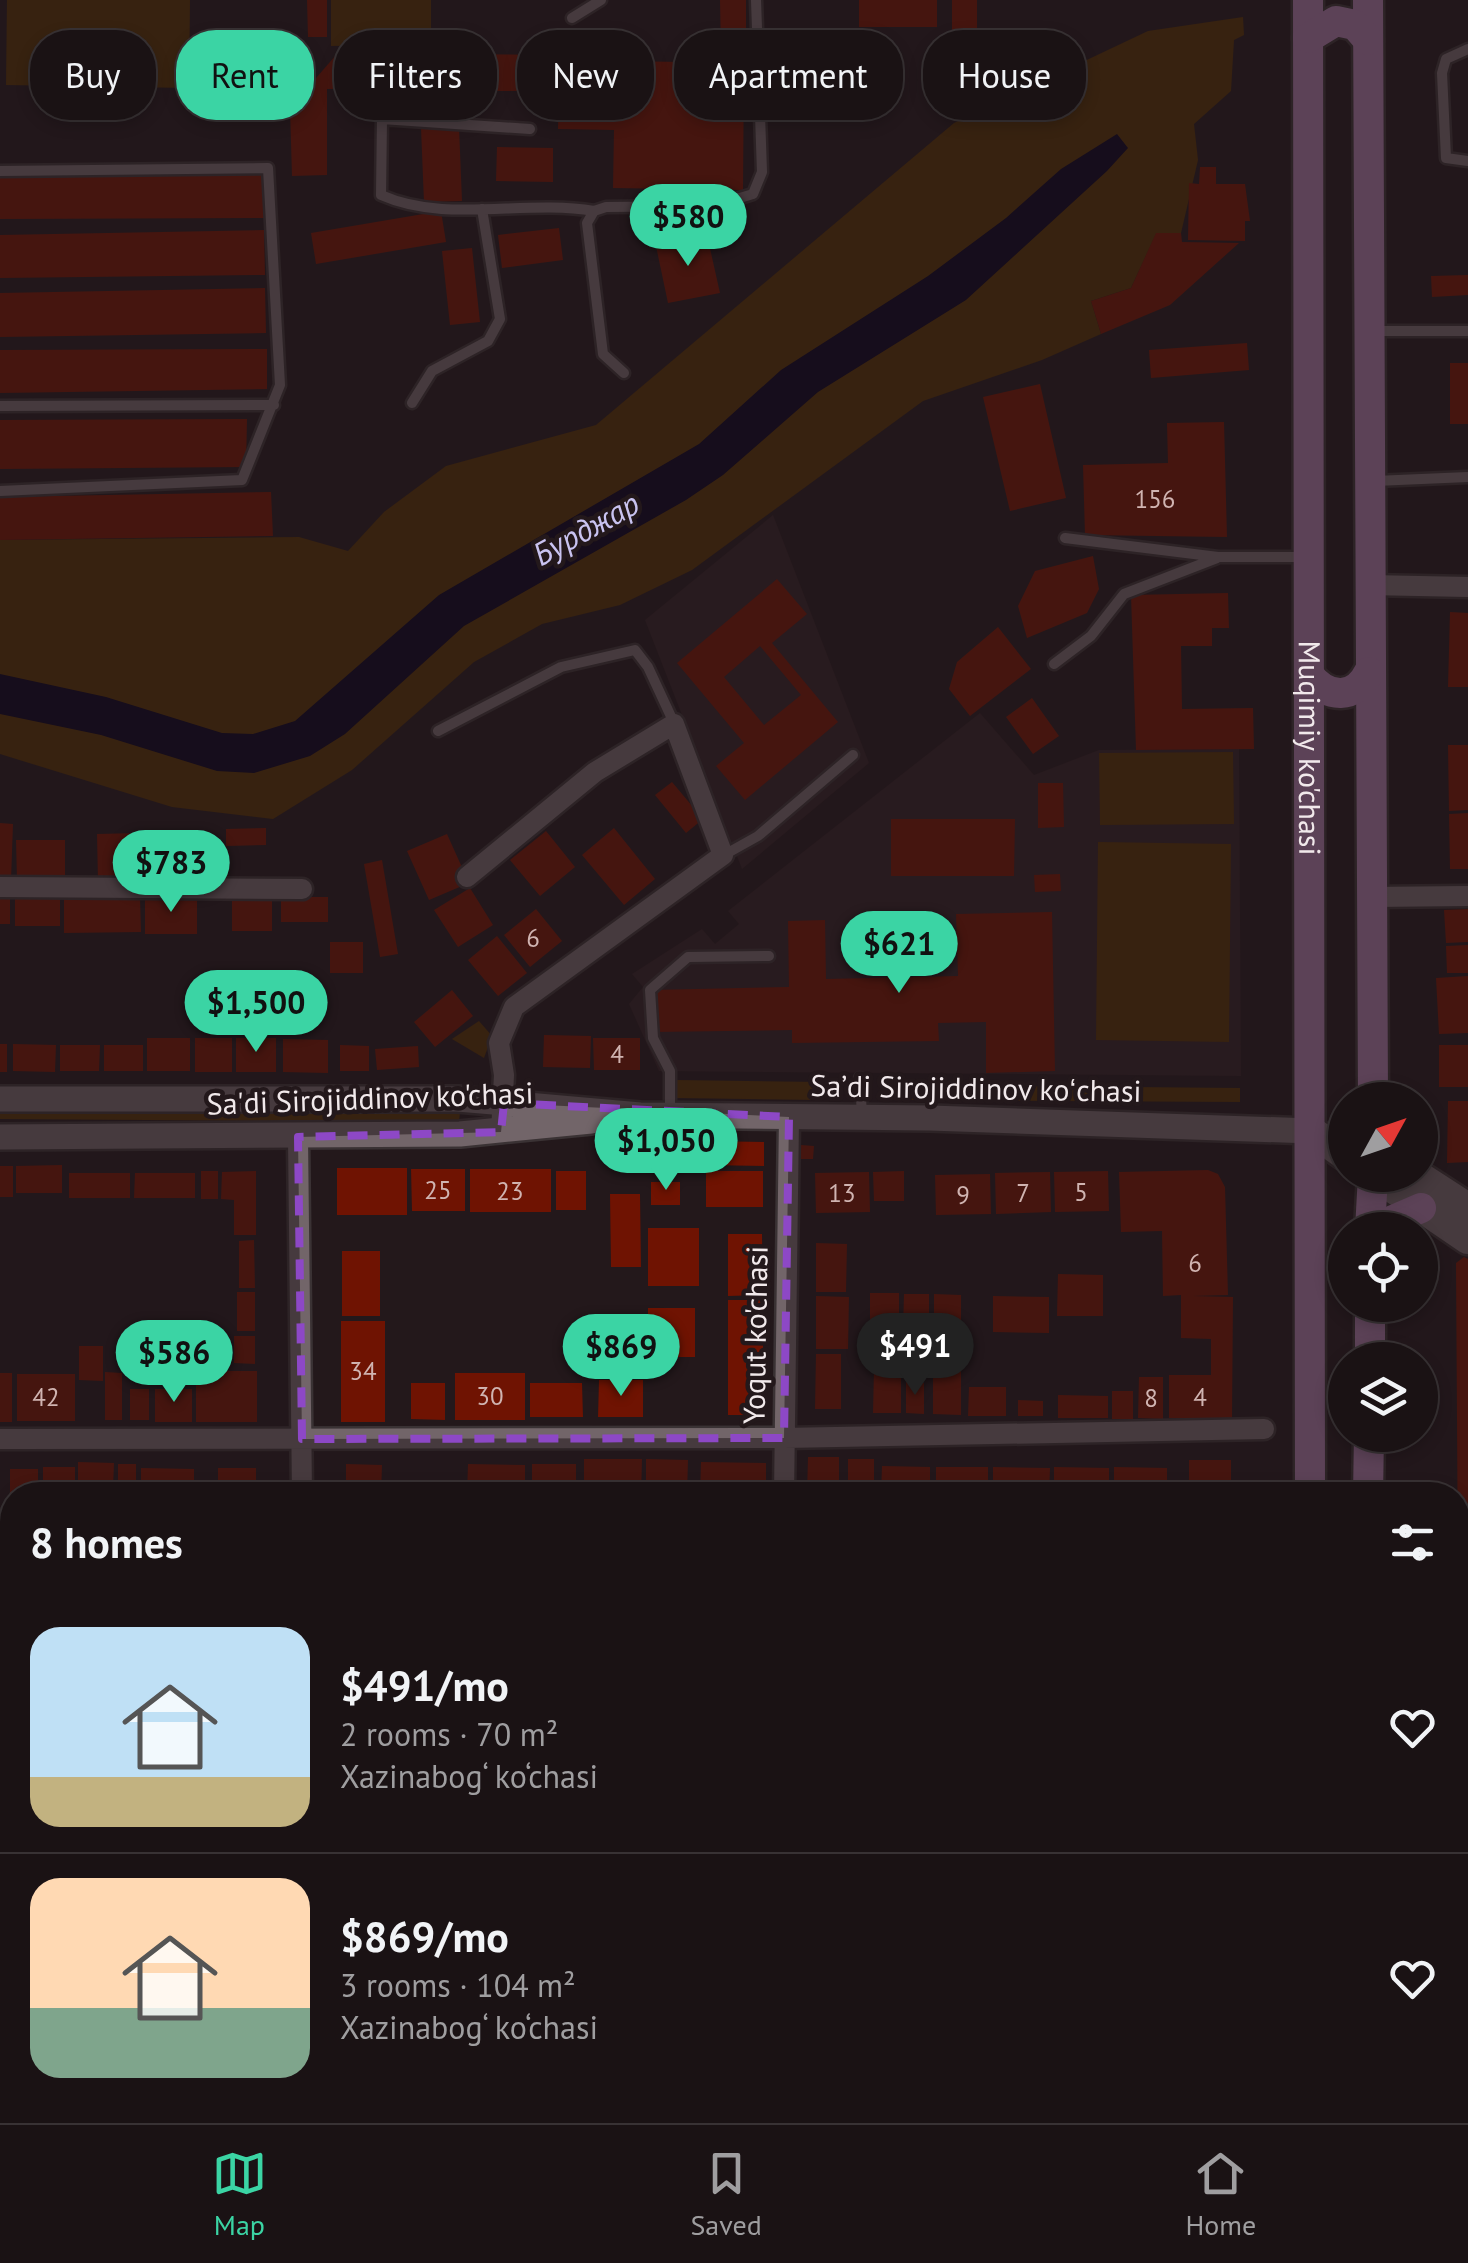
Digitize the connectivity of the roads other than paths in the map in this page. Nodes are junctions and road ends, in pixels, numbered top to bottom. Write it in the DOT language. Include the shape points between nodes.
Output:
graph roads {
  1 [pos="601,0"];
  2 [pos="756,0"];
  3 [pos="1308,0"];
  4 [pos="1368,0"];
  5 [pos="572,18"];
  6 [pos="1308,38"];
  7 [pos="1368,40"];
  8 [pos="1468,49"];
  9 [pos="530,129"];
  10 [pos="1468,161"];
  11 [pos="0,171"];
  12 [pos="482,209"];
  13 [pos="594,211"];
  14 [pos="1368,331"];
  15 [pos="1468,331"];
  16 [pos="624,373"];
  17 [pos="412,403"];
  18 [pos="274,405"];
  19 [pos="0,406"];
  20 [pos="1468,477"];
  21 [pos="1368,481"];
  22 [pos="0,491"];
  23 [pos="1065,538"];
  24 [pos="1218,557"];
  25 [pos="1309,557"];
  26 [pos="1369,584"];
  27 [pos="1468,587"];
  28 [pos="1054,664"];
  29 [pos="1370,672"];
  30 [pos="1309,675"];
  31 [pos="674,724"];
  32 [pos="438,731"];
  33 [pos="853,755"];
  34 [pos="723,855"];
  35 [pos="467,876"];
  36 [pos="0,887"];
  37 [pos="302,889"];
  38 [pos="1468,896"];
  39 [pos="1371,897"];
  40 [pos="770,956"];
  41 [pos="860,1078"];
  42 [pos="1373,1082"];
  43 [pos="0,1099"];
  44 [pos="504,1103"];
  45 [pos="640,1115"];
  46 [pos="670,1116"];
  47 [pos="789,1116"];
  48 [pos="862,1117"];
  49 [pos="1311,1131"];
  50 [pos="501,1132"];
  51 [pos="1328,1134"];
  52 [pos="0,1137"];
  53 [pos="298,1137"];
  54 [pos="1438,1186"];
  55 [pos="1397,1192"];
  56 [pos="1464,1200"];
  57 [pos="1420,1208"];
  58 [pos="1411,1212"];
  59 [pos="1468,1238"];
  60 [pos="1264,1429"];
  61 [pos="784,1438"];
  62 [pos="0,1439"];
  63 [pos="302,1439"];
  64 [pos="1369,1452"];
  65 [pos="302,1482"];
  66 [pos="784,1482"];
  67 [pos="1310,1482"];
  68 [pos="1368,1482"];
  1 -- 5 [label="lane"];
  2 -- 13 [label="lane" via="762,172 753,194 713,206"];
  3 -- 6 [label="main road, Muqimiy ko'chasi"];
  4 -- 7 [label="main road, Muqimiy ko'chasi"];
  6 -- 7 [label="main road" via="1336,20 1356,26"];
  6 -- 25 [label="main road, Muqimiy ko'chasi"];
  7 -- 14 [label="main road, Muqimiy ko'chasi"];
  8 -- 10 [label="lane" via="1446,59 1442,73 1446,158"];
  9 -- 12 [label="lane" via="382,119 381,195 405,206"];
  11 -- 18 [label="lane" via="268,168 280,385"];
  12 -- 13 [label="lane" via="552,204"];
  12 -- 17 [label="lane" via="500,319 488,340 432,371"];
  13 -- 16 [label="lane" via="587,223 602,354"];
  14 -- 15 [label="lane"];
  14 -- 21 [label="main road, Muqimiy ko'chasi"];
  18 -- 19 [label="lane"];
  18 -- 22 [label="lane" via="242,480"];
  20 -- 21 [label="lane"];
  21 -- 26 [label="main road, Muqimiy ko'chasi"];
  23 -- 24 [label="lane"];
  24 -- 25 [label="lane"];
  24 -- 28 [label="lane" via="1124,594 1091,636"];
  25 -- 30 [label="main road, Muqimiy ko'chasi"];
  26 -- 27 [label="street"];
  26 -- 29 [label="main road, Muqimiy ko'chasi"];
  29 -- 30 [label="main road" via="1357,690 1340,694"];
  29 -- 39 [label="main road, Muqimiy ko'chasi"];
  30 -- 49 [label="main road, Muqimiy ko'chasi"];
  31 -- 32 [label="lane" via="634,650 561,667"];
  31 -- 34 [label="street"];
  31 -- 35 [label="street" via="595,772"];
  33 -- 34 [label="lane" via="758,836"];
  34 -- 44 [label="street" via="514,1006 499,1043"];
  36 -- 37 [label="street"];
  38 -- 39 [label="street"];
  39 -- 42 [label="main road, Muqimiy ko'chasi"];
  40 -- 46 [label="lane" via="688,957 650,990 653,1038 670,1071"];
  41 -- 48 [label="lane"];
  43 -- 44 [label="street, Sa'di Sirojiddinov ko'chasi"];
  44 -- 45 [label="street, Sa'di Sirojiddinov ko'chasi"];
  44 -- 50 [label="street"];
  45 -- 46 [label="street, Saʼdi Sirojiddinov koʻchasi"];
  45 -- 50 [label="street, Sa'di Sirojiddinov ko'chasi"];
  46 -- 47 [label="street, Saʼdi Sirojiddinov koʻchasi"];
  47 -- 48 [label="street, Saʼdi Sirojiddinov koʻchasi"];
  47 -- 61 [label="street, Yoqut ko'chasi"];
  48 -- 49 [label="street, Saʼdi Sirojiddinov koʻchasi"];
  49 -- 51 [label="main road"];
  49 -- 67 [label="main road, Muqimiy ko'chasi"];
  50 -- 53 [label="street, Sa'di Sirojiddinov ko'chasi"];
  52 -- 53 [label="street, Sa'di Sirojiddinov ko'chasi"];
  53 -- 63 [label="street"];
  54 -- 56 [label="main road"];
  55 -- 57 [label="main road"];
  57 -- 58 [label="main road"];
  57 -- 59 [label="main road"];
  60 -- 61 [label="street"];
  61 -- 63 [label="street"];
  61 -- 66 [label="street, Yoqut ko'chasi"];
  62 -- 63 [label="street"];
  63 -- 65 [label="street"];
  64 -- 68 [label="main road"];
}
